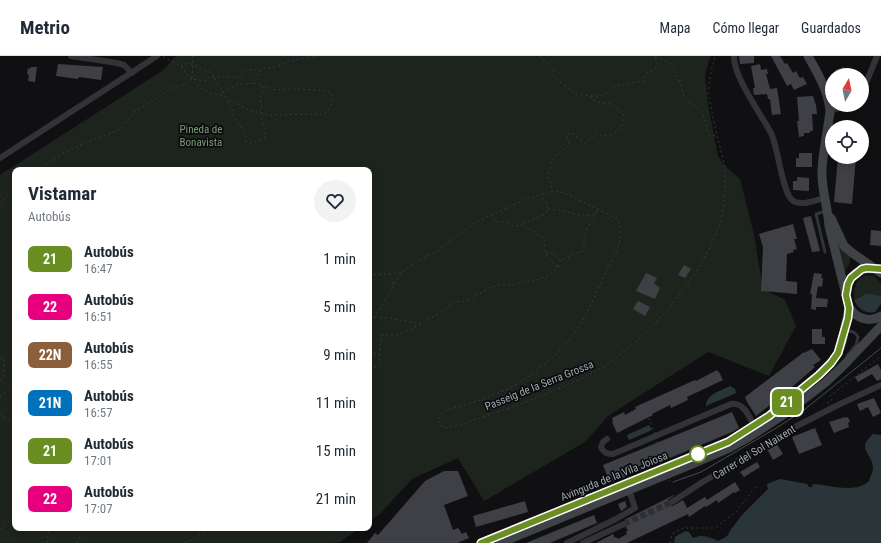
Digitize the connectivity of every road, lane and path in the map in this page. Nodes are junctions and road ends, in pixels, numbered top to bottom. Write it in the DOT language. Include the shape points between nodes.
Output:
graph roads {
  1 [pos="71,56"];
  2 [pos="157,56"];
  3 [pos="162,56"];
  4 [pos="193,56"];
  5 [pos="318,56"];
  6 [pos="540,56"];
  7 [pos="715,56"];
  8 [pos="734,56"];
  9 [pos="808,56"];
  10 [pos="877,56"];
  11 [pos="655,57"];
  12 [pos="193,65"];
  13 [pos="181,66"];
  14 [pos="260,71"];
  15 [pos="132,73"];
  16 [pos="869,76"];
  17 [pos="214,77"];
  18 [pos="192,79"];
  19 [pos="254,83"];
  20 [pos="262,86"];
  21 [pos="825,89"];
  22 [pos="223,92"];
  23 [pos="590,96"];
  24 [pos="230,100"];
  25 [pos="259,112"];
  26 [pos="830,112"];
  27 [pos="264,114"];
  28 [pos="717,136"];
  29 [pos="0,158"];
  30 [pos="42,167"];
  31 [pos="12,190"];
  32 [pos="551,191"];
  33 [pos="538,196"];
  34 [pos="824,198"];
  35 [pos="0,203"];
  36 [pos="547,209"];
  37 [pos="598,210"];
  38 [pos="828,212"];
  39 [pos="596,214"];
  40 [pos="490,215"];
  41 [pos="523,225"];
  42 [pos="825,252"];
  43 [pos="545,253"];
  44 [pos="560,260"];
  45 [pos="558,267"];
  46 [pos="879,269"];
  47 [pos="401,273"];
  48 [pos="388,274"];
  49 [pos="372,275"];
  50 [pos="393,286"];
  51 [pos="846,295"];
  52 [pos="849,308"];
  53 [pos="881,316"];
  54 [pos="375,317"];
  55 [pos="881,321"];
  56 [pos="372,322"];
  57 [pos="421,324"];
  58 [pos="878,328"];
  59 [pos="844,333"];
  60 [pos="379,353"];
  61 [pos="372,354"];
  62 [pos="881,356"];
  63 [pos="0,359"];
  64 [pos="372,367"];
  65 [pos="842,367"];
  66 [pos="0,381"];
  67 [pos="881,385"];
  68 [pos="12,388"];
  69 [pos="0,397"];
  70 [pos="824,405"];
  71 [pos="0,413"];
  72 [pos="649,418"];
  73 [pos="12,423"];
  74 [pos="756,429"];
  75 [pos="607,439"];
  76 [pos="671,484"];
  77 [pos="757,485"];
  78 [pos="626,488"];
  79 [pos="672,502"];
  80 [pos="12,518"];
  81 [pos="624,524"];
  82 [pos="0,529"];
  83 [pos="49,531"];
  84 [pos="83,531"];
  85 [pos="206,531"];
  86 [pos="47,543"];
  87 [pos="77,543"];
  88 [pos="185,543"];
  89 [pos="481,543"];
  90 [pos="500,543"];
  91 [pos="567,543"];
  92 [pos="583,543"];
  93 [pos="670,543"];
  1 -- 15 [label="street" via="117,63 124,65"];
  2 -- 15 [label="street"];
  3 -- 13 [label="path"];
  4 -- 12 [label="path"];
  5 -- 14 [label="path" via="296,59"];
  6 -- 23 [label="path" via="551,65 553,75 559,81 576,94"];
  7 -- 28 [label="path, Passeig de la Serra Grossa" via="708,93"];
  8 -- 34 [label="street" via="733,63 771,134 791,199 804,203"];
  9 -- 21 [label="main road"];
  10 -- 16 [label="street"];
  11 -- 23 [label="path" via="658,64 655,69 645,74 644,82 615,86 606,94"];
  11 -- 28 [label="path" via="669,62 679,80 685,99 703,114 709,135"];
  12 -- 13 [label="path" via="189,63"];
  12 -- 17 [label="path" via="212,73"];
  12 -- 18 [label="path"];
  13 -- 18 [label="path"];
  14 -- 17 [label="path" via="248,69 237,78"];
  14 -- 19 [label="path"];
  15 -- 29 [label="street"];
  17 -- 18 [label="path" via="205,81"];
  17 -- 22 [label="path"];
  18 -- 22 [label="path" via="205,91 222,95"];
  18 -- 30 [label="path" via="186,84 169,89 133,113 116,131 84,143"];
  19 -- 20 [label="path"];
  19 -- 22 [label="path" via="236,85"];
  20 -- 25 [label="path" via="262,108"];
  20 -- 27 [label="path" via="276,90 326,91 332,94 332,101 325,114"];
  22 -- 24 [label="path"];
  23 -- 32 [label="path" via="596,102 610,104 624,113 624,122 613,134 603,136 596,132 586,143 573,133 568,134 567,140 570,145 555,156 548,175 553,187"];
  24 -- 25 [label="path" via="253,112"];
  24 -- 27 [label="path" via="228,103 245,134 246,141 251,143 265,138 262,120"];
  25 -- 27 [label="path"];
  26 -- 34 [label="main road" via="822,170"];
  28 -- 37 [label="path, Passeig de la Serra Grossa" via="726,178 722,218 698,269 668,310 605,366 583,378 526,402 460,425 446,428 439,424 439,416 446,410 501,392 534,372 561,350 572,337 618,246 620,223"];
  31 -- 35 [label="path"];
  32 -- 33 [label="path"];
  32 -- 37 [label="path" via="565,193"];
  33 -- 36 [label="path" via="547,205"];
  33 -- 40 [label="path"];
  34 -- 38 [label="main road"];
  36 -- 39 [label="path"];
  36 -- 41 [label="path" via="544,215"];
  37 -- 39 [label="path"];
  38 -- 42 [label="lane" via="816,214"];
  38 -- 46 [label="main road" via="844,246"];
  38 -- 51 [label="main road"];
  39 -- 44 [label="path" via="584,236 584,251"];
  40 -- 41 [label="path" via="495,222 500,221 513,226"];
  40 -- 47 [label="path" via="474,223 437,251"];
  41 -- 43 [label="path" via="524,228 544,238"];
  43 -- 44 [label="path" via="554,254"];
  43 -- 45 [label="path" via="551,263"];
  44 -- 45 [label="path"];
  45 -- 57 [label="path" via="548,276 534,281 500,285 489,288 467,301 454,302"];
  46 -- 51 [label="main road" via="867,268 856,273 848,284"];
  47 -- 48 [label="path"];
  47 -- 50 [label="path"];
  48 -- 49 [label="path"];
  48 -- 50 [label="path" via="392,278"];
  50 -- 54 [label="path"];
  51 -- 52 [label="main road"];
  52 -- 53 [label="main road" via="865,320"];
  52 -- 59 [label="main road, Avinguda de la Vila Joiosa"];
  54 -- 56 [label="path"];
  54 -- 57 [label="path"];
  55 -- 58 [label="main road, Avinguda de la Vila Joiosa"];
  57 -- 60 [label="path" via="396,335 382,335"];
  58 -- 65 [label="main road, Avinguda de la Vila Joiosa"];
  59 -- 65 [label="lane" via="856,333 858,341 845,357"];
  59 -- 74 [label="main road, Avinguda de la Vila Joiosa" via="838,353 831,363"];
  60 -- 61 [label="path"];
  60 -- 64 [label="path" via="380,362 376,368"];
  62 -- 70 [label="path" via="830,396 832,400"];
  63 -- 66 [label="path" via="3,358 5,365"];
  65 -- 74 [label="main road, Avinguda de la Vila Joiosa" via="783,415"];
  67 -- 79 [label="street, Carrer del Sol Naixent" via="838,404 794,428"];
  68 -- 69 [label="path"];
  71 -- 73 [label="path"];
  72 -- 76 [label="path, bridge" via="658,442 654,445"];
  74 -- 75 [label="street, Avinguda de la Vila Joiosa" via="743,407 732,404 613,454 608,454 601,447"];
  74 -- 78 [label="main road, Avinguda de la Vila Joiosa"];
  77 -- 93 [label="path" via="736,512 715,528 683,528 672,534"];
  78 -- 89 [label="main road, Avinguda de la Vila Joiosa"];
  78 -- 90 [label="main road, Avinguda de la Vila Joiosa"];
  78 -- 91 [label="street" via="634,508"];
  80 -- 82 [label="path"];
  81 -- 92 [label="street"];
  83 -- 86 [label="path"];
  84 -- 87 [label="path"];
  85 -- 88 [label="path"];
}
